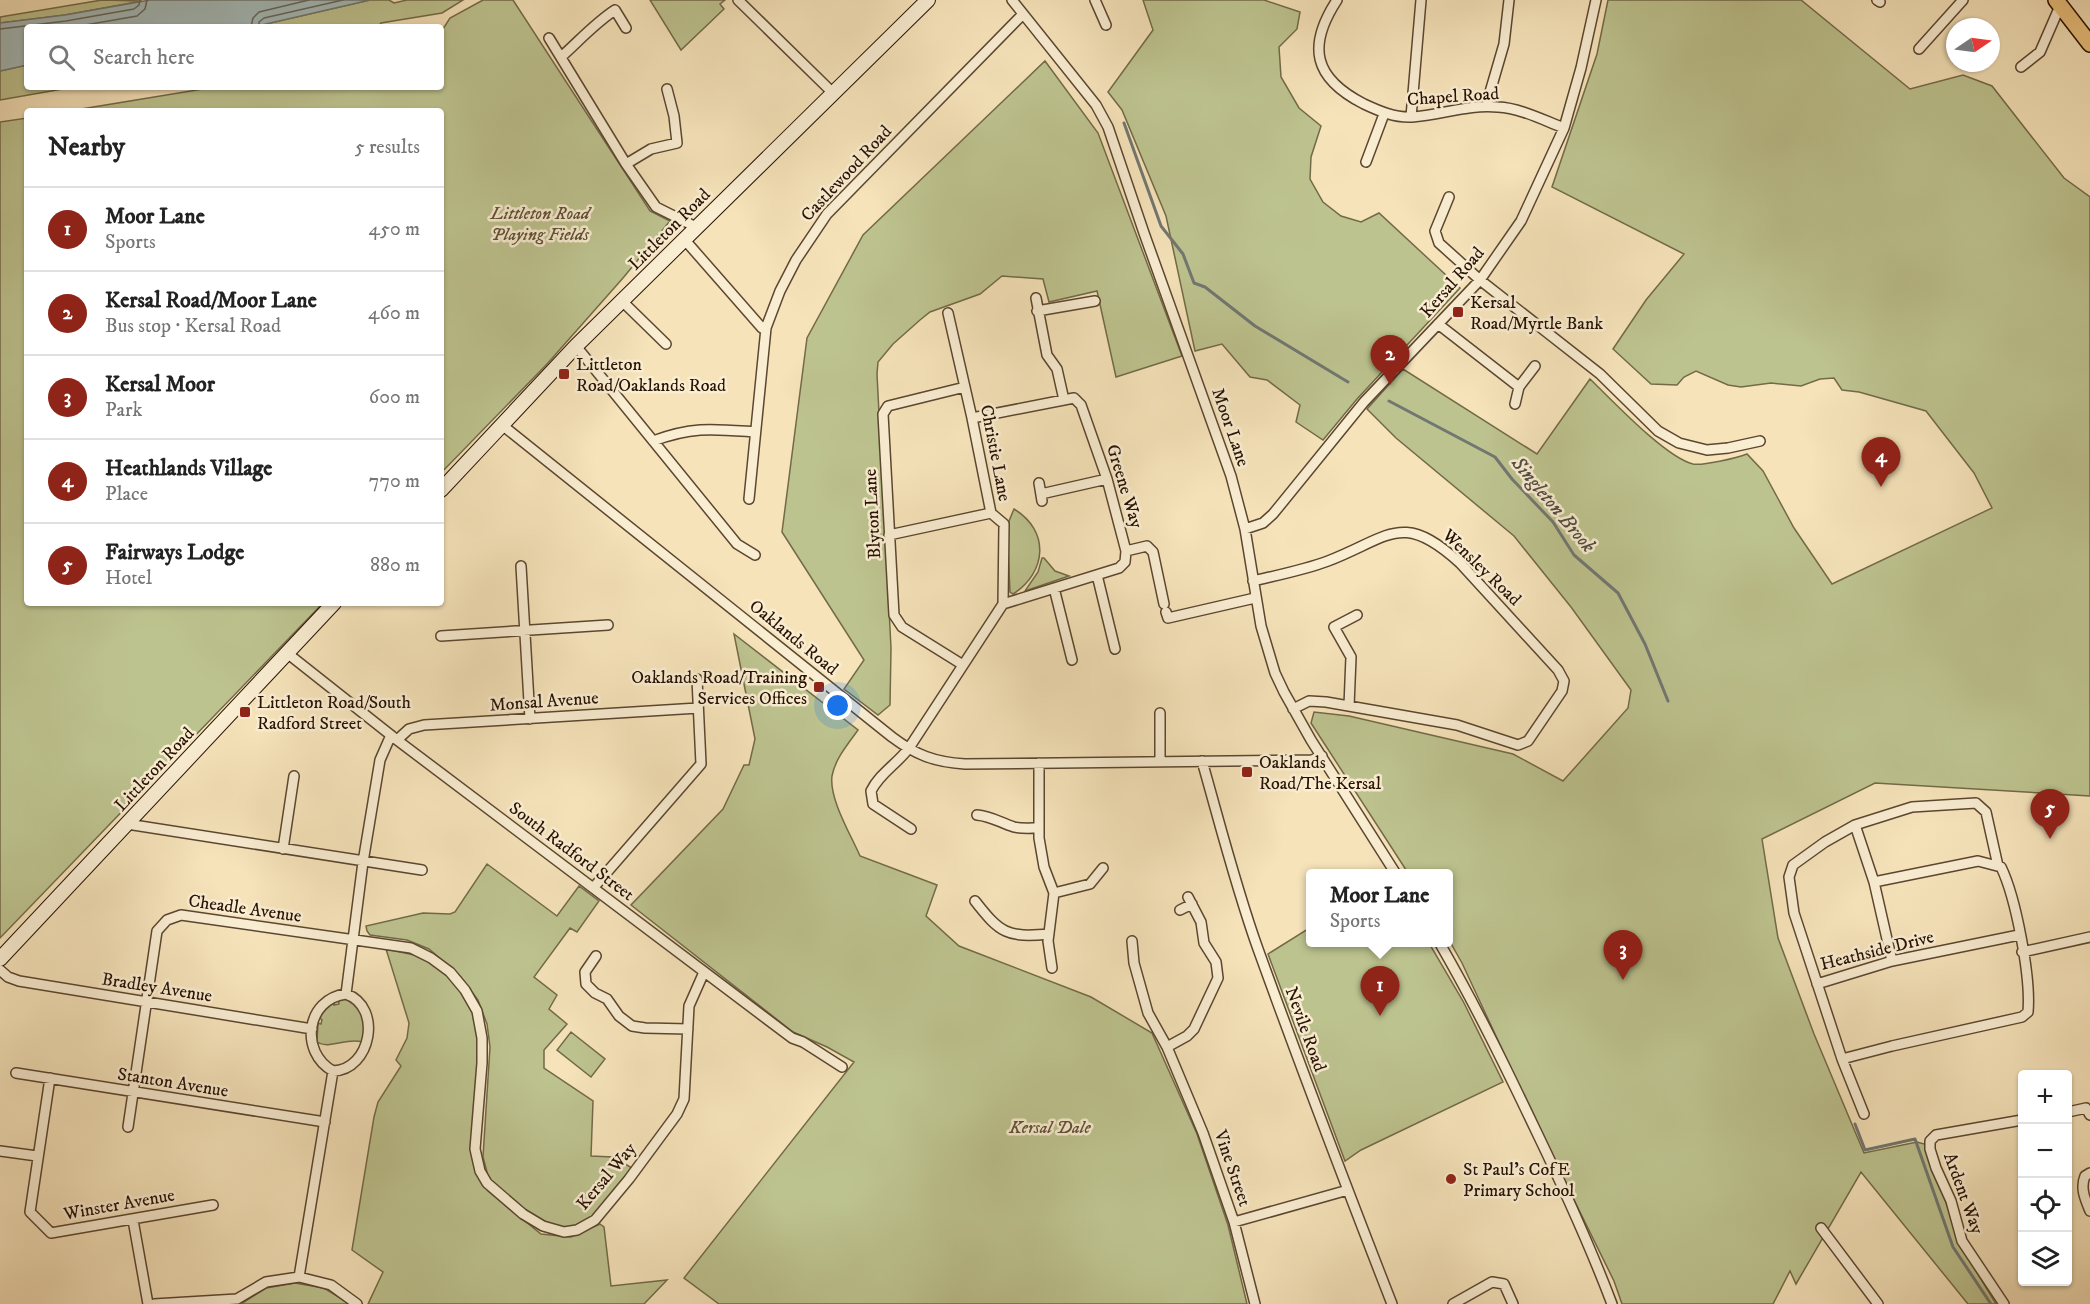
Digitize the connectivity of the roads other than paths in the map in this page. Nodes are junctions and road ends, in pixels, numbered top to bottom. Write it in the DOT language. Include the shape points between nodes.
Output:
graph roads {
  1 [pos="738,0"];
  2 [pos="928,0"];
  3 [pos="1012,0"];
  4 [pos="1095,0"];
  5 [pos="1337,0"];
  6 [pos="1421,0"];
  7 [pos="1509,0"];
  8 [pos="1596,0"];
  9 [pos="1963,0"];
  10 [pos="2058,3"];
  11 [pos="1023,15"];
  12 [pos="1106,25"];
  13 [pos="626,28"];
  14 [pos="549,38"];
  15 [pos="2090,44"];
  16 [pos="1919,49"];
  17 [pos="561,57"];
  18 [pos="2021,67"];
  19 [pos="667,88"];
  20 [pos="833,93"];
  21 [pos="1488,106"];
  22 [pos="1384,114"];
  23 [pos="1411,117"];
  24 [pos="1564,128"];
  25 [pos="1366,162"];
  26 [pos="626,164"];
  27 [pos="1449,197"];
  28 [pos="696,227"];
  29 [pos="684,238"];
  30 [pos="1480,280"];
  31 [pos="1036,298"];
  32 [pos="622,301"];
  33 [pos="1095,301"];
  34 [pos="1037,311"];
  35 [pos="948,314"];
  36 [pos="1438,324"];
  37 [pos="766,328"];
  38 [pos="666,344"];
  39 [pos="576,346"];
  40 [pos="1535,366"];
  41 [pos="965,387"];
  42 [pos="1519,387"];
  43 [pos="1064,400"];
  44 [pos="1515,404"];
  45 [pos="972,418"];
  46 [pos="502,424"];
  47 [pos="755,432"];
  48 [pos="653,441"];
  49 [pos="1760,441"];
  50 [pos="1107,479"];
  51 [pos="1039,483"];
  52 [pos="444,487"];
  53 [pos="749,500"];
  54 [pos="991,513"];
  55 [pos="1245,529"];
  56 [pos="889,535"];
  57 [pos="1126,551"];
  58 [pos="755,555"];
  59 [pos="521,566"];
  60 [pos="1097,575"];
  61 [pos="1253,581"];
  62 [pos="1054,588"];
  63 [pos="1256,598"];
  64 [pos="1003,604"];
  65 [pos="331,606"];
  66 [pos="1357,615"];
  67 [pos="608,625"];
  68 [pos="525,630"];
  69 [pos="441,636"];
  70 [pos="1115,649"];
  71 [pos="287,653"];
  72 [pos="1072,660"];
  73 [pos="963,665"];
  74 [pos="697,679"];
  75 [pos="1349,706"];
  76 [pos="698,708"];
  77 [pos="1293,709"];
  78 [pos="1160,713"];
  79 [pos="530,719"];
  80 [pos="394,737"];
  81 [pos="909,748"];
  82 [pos="1322,756"];
  83 [pos="1160,761"];
  84 [pos="1202,761"];
  85 [pos="1039,763"];
  86 [pos="294,776"];
  87 [pos="977,815"];
  88 [pos="898,820"];
  89 [pos="127,824"];
  90 [pos="1855,825"];
  91 [pos="1039,828"];
  92 [pos="892,829"];
  93 [pos="911,829"];
  94 [pos="283,849"];
  95 [pos="363,862"];
  96 [pos="1998,866"];
  97 [pos="1103,868"];
  98 [pos="1393,869"];
  99 [pos="422,870"];
  100 [pos="1875,882"];
  101 [pos="594,887"];
  102 [pos="1054,893"];
  103 [pos="975,901"];
  104 [pos="1180,910"];
  105 [pos="1049,933"];
  106 [pos="2019,935"];
  107 [pos="2090,937"];
  108 [pos="354,940"];
  109 [pos="1132,941"];
  110 [pos="1442,947"];
  111 [pos="2022,952"];
  112 [pos="596,956"];
  113 [pos="0,959"];
  114 [pos="1892,961"];
  115 [pos="1052,968"];
  116 [pos="0,970"];
  117 [pos="704,972"];
  118 [pos="1817,984"];
  119 [pos="346,994"];
  120 [pos="146,1001"];
  121 [pos="312,1029"];
  122 [pos="688,1029"];
  123 [pos="1167,1047"];
  124 [pos="1842,1059"];
  125 [pos="842,1067"];
  126 [pos="333,1071"];
  127 [pos="16,1073"];
  128 [pos="50,1078"];
  129 [pos="131,1093"];
  130 [pos="2072,1112"];
  131 [pos="2088,1112"];
  132 [pos="1864,1114"];
  133 [pos="2018,1121"];
  134 [pos="325,1122"];
  135 [pos="128,1127"];
  136 [pos="0,1151"];
  137 [pos="37,1156"];
  138 [pos="2090,1173"];
  139 [pos="1348,1190"];
  140 [pos="213,1204"];
  141 [pos="2090,1211"];
  142 [pos="133,1220"];
  143 [pos="1234,1222"];
  144 [pos="1821,1228"];
  145 [pos="299,1277"];
  146 [pos="148,1304"];
  147 [pos="154,1304"];
  148 [pos="357,1304"];
  149 [pos="1255,1304"];
  150 [pos="1392,1304"];
  151 [pos="1453,1304"];
  152 [pos="1513,1304"];
  153 [pos="1612,1304"];
  154 [pos="1878,1304"];
  155 [pos="2004,1304"];
  1 -- 20 [label="street"];
  2 -- 20 [label="street, Littleton Road"];
  3 -- 11 [label="street, Moor Lane"];
  4 -- 12 [label="street"];
  5 -- 22 [label="street, Chapel Road" via="1318,40 1322,66 1344,91"];
  6 -- 23 [label="street"];
  7 -- 21 [label="street" via="1504,44"];
  8 -- 24 [label="street, Kersal Road"];
  9 -- 16 [label="street"];
  10 -- 15 [label="main road"];
  10 -- 18 [label="street" via="2040,52"];
  11 -- 37 [label="street, Castlewood Road" via="826,214 791,267"];
  11 -- 55 [label="street, Moor Lane" via="1096,105 1108,127 1231,476"];
  13 -- 17 [label="street" via="615,10 601,18"];
  14 -- 17 [label="street"];
  17 -- 26 [label="street"];
  19 -- 26 [label="street" via="677,143 651,149"];
  20 -- 28 [label="street, Littleton Road"];
  21 -- 23 [label="street, Chapel Road"];
  21 -- 24 [label="street, Chapel Road" via="1508,108"];
  22 -- 23 [label="street, Chapel Road"];
  22 -- 25 [label="street"];
  24 -- 30 [label="street, Kersal Road" via="1521,221"];
  26 -- 28 [label="street" via="656,207"];
  27 -- 30 [label="street" via="1438,221 1436,237"];
  28 -- 29 [label="street, Littleton Road"];
  29 -- 32 [label="street, Littleton Road"];
  29 -- 37 [label="street"];
  30 -- 36 [label="street, Kersal Road"];
  30 -- 49 [label="street" via="1600,375 1668,438 1707,450"];
  31 -- 34 [label="street"];
  32 -- 38 [label="street"];
  32 -- 39 [label="street, Littleton Road"];
  33 -- 34 [label="street"];
  34 -- 43 [label="street" via="1047,355 1057,369"];
  35 -- 41 [label="street, Christie Lane"];
  36 -- 42 [label="street"];
  36 -- 55 [label="street, Kersal Road" via="1364,402 1273,514 1263,523"];
  37 -- 47 [label="street, Castlewood Road"];
  39 -- 46 [label="street, Littleton Road"];
  39 -- 48 [label="street"];
  40 -- 42 [label="street"];
  41 -- 45 [label="street, Christie Lane"];
  41 -- 56 [label="street, Blyton Lane" via="888,406 883,414"];
  42 -- 44 [label="street"];
  43 -- 45 [label="street"];
  43 -- 50 [label="street, Greene Way" via="1074,398 1081,405"];
  45 -- 54 [label="street, Christie Lane"];
  46 -- 52 [label="street, Littleton Road"];
  46 -- 81 [label="street, Oaklands Road"];
  47 -- 48 [label="street" via="700,428"];
  47 -- 53 [label="street, Castlewood Road"];
  48 -- 58 [label="street" via="737,544"];
  50 -- 51 [label="street" via="1042,498"];
  50 -- 57 [label="street, Greene Way"];
  54 -- 56 [label="street"];
  54 -- 64 [label="street, Christie Lane" via="1004,524"];
  55 -- 61 [label="street, Moor Lane"];
  56 -- 73 [label="street, Blyton Lane" via="894,615 902,627"];
  57 -- 60 [label="street, Greene Way" via="1122,566"];
  57 -- 63 [label="street" via="1147,546 1153,552 1166,611"];
  59 -- 68 [label="street"];
  60 -- 62 [label="street, Greene Way"];
  60 -- 70 [label="street"];
  61 -- 63 [label="street, Moor Lane"];
  61 -- 75 [label="street, Wensley Road" via="1325,562 1389,534 1408,532 1426,536 1460,563 1564,681 1562,691 1528,741 1518,745 1456,725"];
  62 -- 64 [label="street, Greene Way"];
  62 -- 72 [label="street"];
  63 -- 77 [label="street, Moor Lane" via="1275,673"];
  64 -- 73 [label="street"];
  65 -- 71 [label="street, Littleton Road"];
  66 -- 75 [label="street" via="1334,627 1351,657"];
  67 -- 68 [label="street"];
  68 -- 69 [label="street"];
  68 -- 79 [label="street"];
  71 -- 80 [label="street, South Radford Street"];
  71 -- 89 [label="street, Littleton Road"];
  73 -- 81 [label="street"];
  74 -- 76 [label="street"];
  75 -- 77 [label="street" via="1309,701"];
  76 -- 79 [label="street, Monsal Avenue"];
  76 -- 101 [label="street" via="701,764"];
  77 -- 82 [label="street, Moor Lane"];
  78 -- 83 [label="street"];
  79 -- 80 [label="street, Monsal Avenue" via="424,725"];
  80 -- 95 [label="street" via="380,760"];
  80 -- 101 [label="street, South Radford Street"];
  81 -- 85 [label="street, Oaklands Road" via="935,761 950,763"];
  81 -- 88 [label="street" via="871,791 873,804"];
  82 -- 84 [label="street, Oaklands Road" via="1312,760"];
  82 -- 98 [label="street, Moor Lane"];
  83 -- 84 [label="street, Oaklands Road"];
  83 -- 85 [label="street, Oaklands Road"];
  84 -- 139 [label="street, Nevile Road" via="1258,949"];
  85 -- 91 [label="street"];
  86 -- 94 [label="street"];
  87 -- 91 [label="street" via="989,815 1018,828"];
  88 -- 92 [label="street"];
  88 -- 93 [label="street"];
  89 -- 94 [label="street"];
  89 -- 113 [label="street, Littleton Road"];
  90 -- 96 [label="street, Heathside Drive" via="1912,807 1976,803 1986,812"];
  90 -- 100 [label="street"];
  90 -- 118 [label="street, Heathside Drive" via="1793,865 1789,877 1794,913"];
  91 -- 102 [label="street" via="1044,867"];
  94 -- 95 [label="street"];
  95 -- 99 [label="street"];
  95 -- 108 [label="street"];
  96 -- 100 [label="street" via="1978,861"];
  96 -- 106 [label="street, Heathside Drive" via="2009,884"];
  97 -- 102 [label="street" via="1090,884"];
  100 -- 114 [label="street"];
  101 -- 117 [label="street, South Radford Street"];
  102 -- 105 [label="street"];
  103 -- 105 [label="street" via="993,924 1008,933"];
  104 -- 123 [label="street" via="1190,901 1201,922 1204,943 1216,962 1218,978 1194,1029"];
  105 -- 115 [label="street"];
  106 -- 111 [label="street, Heathside Drive"];
  106 -- 114 [label="street, Heathside Drive"];
  107 -- 111 [label="street"];
  108 -- 119 [label="street"];
  108 -- 120 [label="street, Cheadle Avenue" via="174,916 157,931"];
  108 -- 122 [label="street, Kersal Way" via="411,948 450,972 465,990 477,1011 482,1038 475,1149 480,1171 487,1183 523,1214 564,1232 596,1220 677,1114 684,1099"];
  109 -- 123 [label="street, Vine Street" via="1128,953 1148,1013"];
  110 -- 153 [label="street" via="1507,1069 1586,1236"];
  111 -- 124 [label="street, Heathside Drive" via="2029,996 2028,1012 2022,1017"];
  112 -- 122 [label="street" via="580,977 607,999 627,1023 645,1028"];
  114 -- 118 [label="street, Heathside Drive"];
  116 -- 120 [label="street, Bradley Avenue" via="19,981"];
  117 -- 122 [label="street, Kersal Way" via="689,1006"];
  117 -- 125 [label="street, South Radford Street" via="792,1038"];
  118 -- 124 [label="street"];
  119 -- 121 [label="street" via="324,1003"];
  119 -- 126 [label="street" via="357,998 364,1007 368,1033 354,1065"];
  120 -- 121 [label="street, Bradley Avenue"];
  120 -- 129 [label="street, Cheadle Avenue"];
  121 -- 126 [label="street" via="315,1054"];
  123 -- 143 [label="street, Vine Street"];
  124 -- 132 [label="street"];
  126 -- 134 [label="street"];
  127 -- 128 [label="street, Stanton Avenue"];
  128 -- 129 [label="street, Stanton Avenue"];
  128 -- 137 [label="street, Winster Avenue"];
  129 -- 134 [label="street, Stanton Avenue"];
  129 -- 135 [label="street, Cheadle Avenue"];
  130 -- 131 [label="street"];
  133 -- 155 [label="street, Ardent Way" via="1936,1135 1930,1141 1962,1241"];
  134 -- 145 [label="street"];
  136 -- 137 [label="street"];
  137 -- 142 [label="street, Winster Avenue" via="30,1212 51,1233"];
  138 -- 141 [label="street" via="2082,1184"];
  139 -- 143 [label="street"];
  139 -- 150 [label="street, Nevile Road"];
  140 -- 142 [label="street, Winster Avenue"];
  142 -- 146 [label="street"];
  143 -- 149 [label="street, Vine Street"];
  144 -- 154 [label="street"];
  145 -- 147 [label="street" via="266,1282 237,1299"];
  145 -- 148 [label="street" via="331,1285"];
  151 -- 152 [label="street" via="1492,1282 1504,1284"];
}
